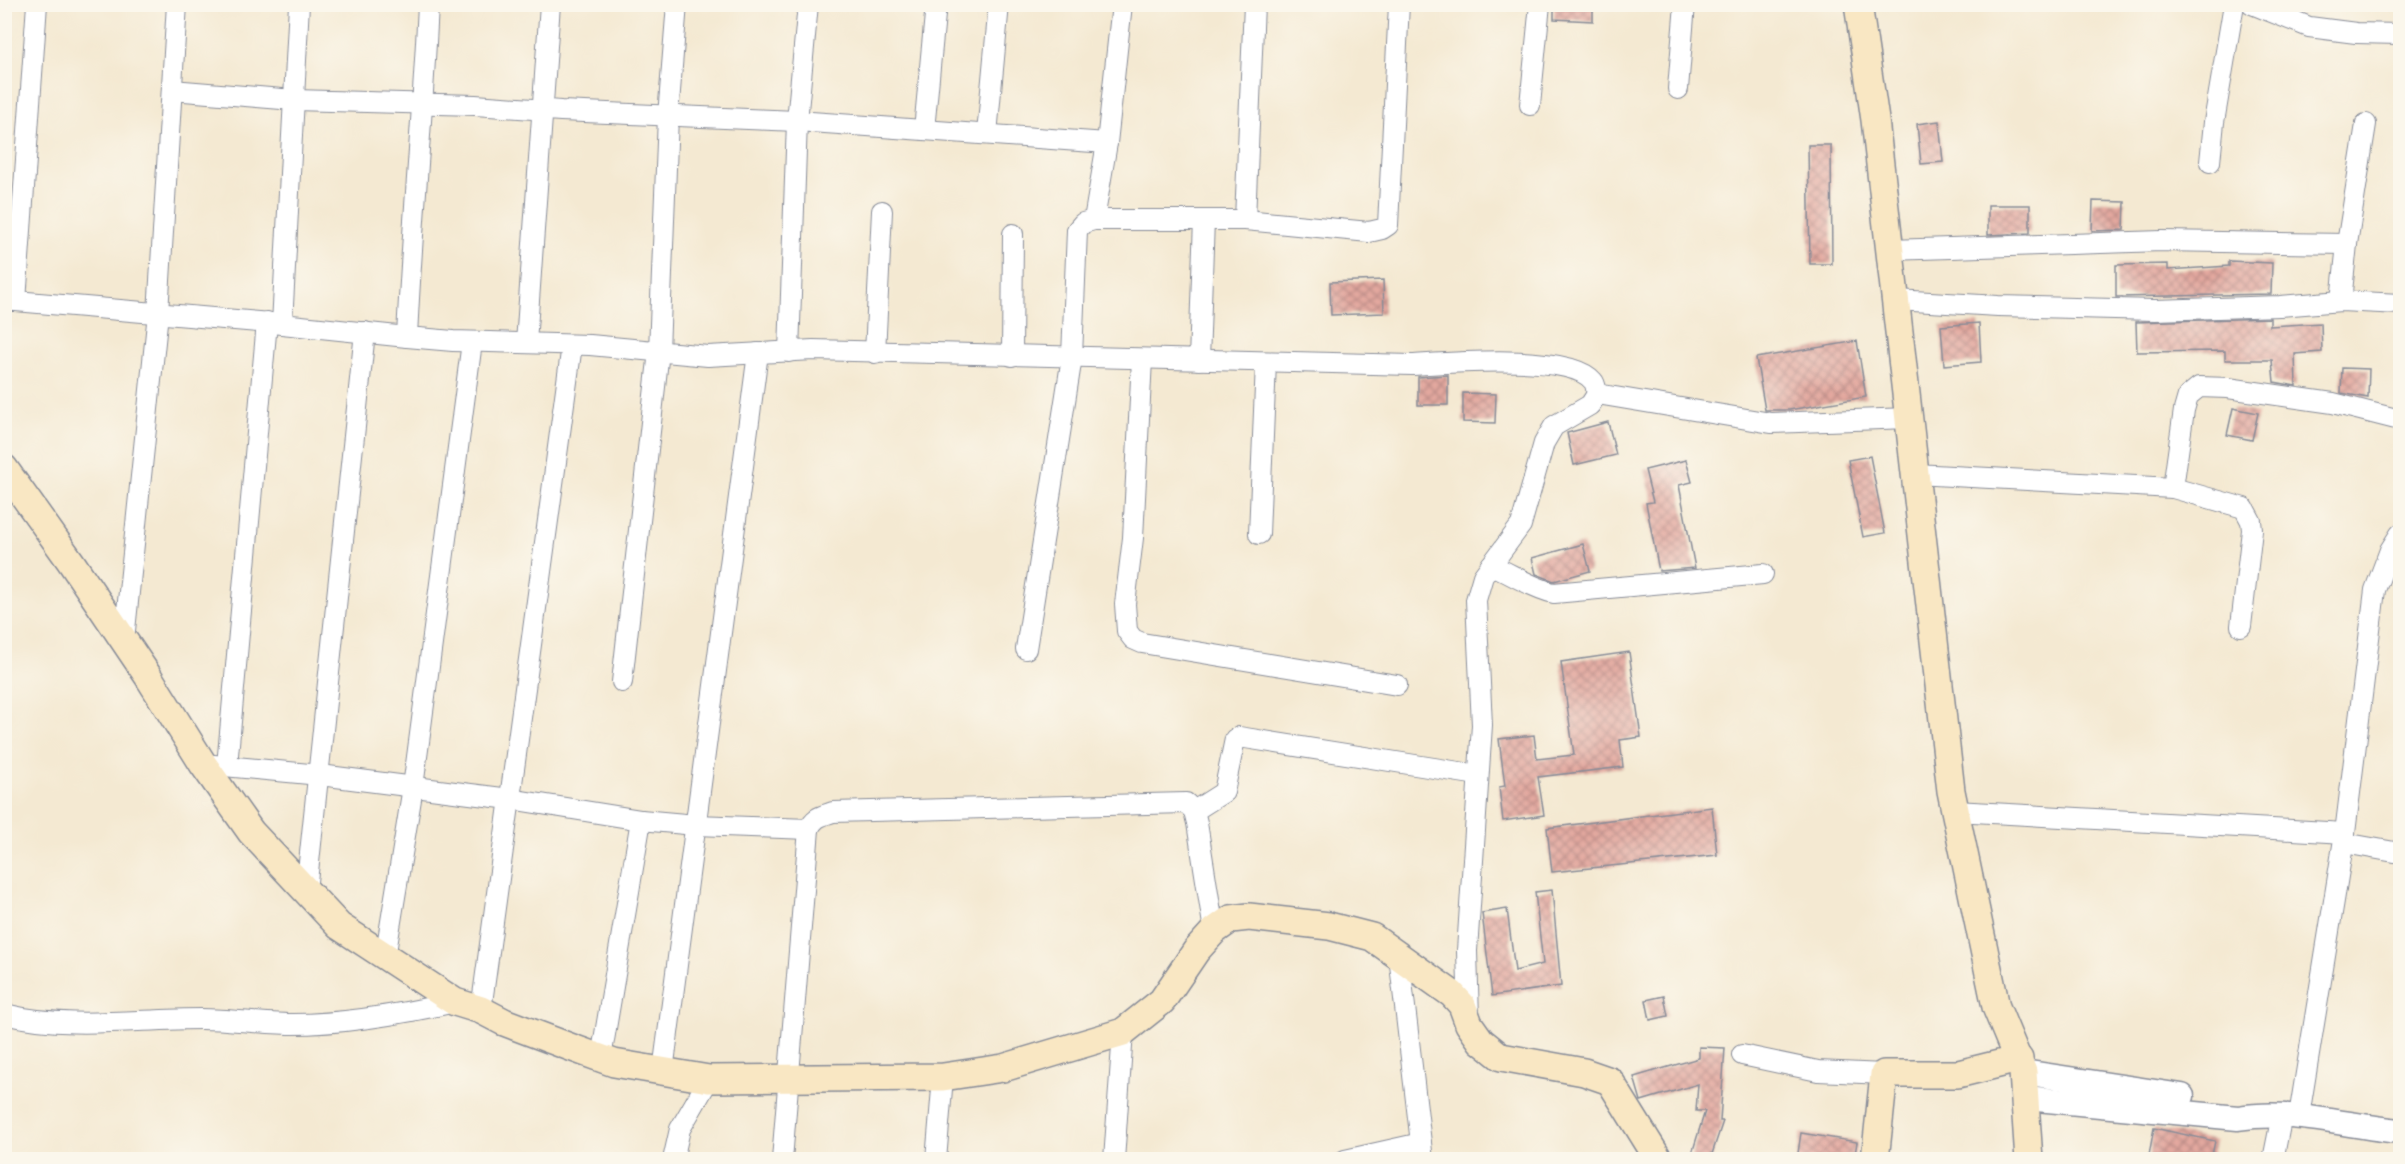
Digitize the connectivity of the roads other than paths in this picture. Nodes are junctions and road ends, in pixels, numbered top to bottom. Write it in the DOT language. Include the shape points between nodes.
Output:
graph roads {
  1 [pos="37,4"];
  2 [pos="177,4"];
  3 [pos="299,4"];
  4 [pos="428,4"];
  5 [pos="550,4"];
  6 [pos="677,4"];
  7 [pos="808,4"];
  8 [pos="936,4"];
  9 [pos="999,4"];
  10 [pos="1122,4"];
  11 [pos="1254,4"];
  12 [pos="1399,4"];
  13 [pos="1540,4"];
  14 [pos="1684,4"];
  15 [pos="1858,4"];
  16 [pos="2234,4"];
  17 [pos="2262,6"];
  18 [pos="2400,34"];
  19 [pos="1678,89"];
  20 [pos="172,90"];
  21 [pos="294,100"];
  22 [pos="424,104"];
  23 [pos="1530,105"];
  24 [pos="543,110"];
  25 [pos="668,116"];
  26 [pos="797,121"];
  27 [pos="2366,124"];
  28 [pos="924,130"];
  29 [pos="987,134"];
  30 [pos="1107,142"];
  31 [pos="2210,162"];
  32 [pos="882,211"];
  33 [pos="1094,220"];
  34 [pos="1204,220"];
  35 [pos="1245,220"];
  36 [pos="1013,234"];
  37 [pos="2347,244"];
  38 [pos="1890,250"];
  39 [pos="1896,300"];
  40 [pos="10,301"];
  41 [pos="2341,301"];
  42 [pos="2400,304"];
  43 [pos="158,313"];
  44 [pos="275,323"];
  45 [pos="365,332"];
  46 [pos="407,337"];
  47 [pos="471,342"];
  48 [pos="526,344"];
  49 [pos="572,345"];
  50 [pos="659,351"];
  51 [pos="789,352"];
  52 [pos="758,353"];
  53 [pos="876,353"];
  54 [pos="1012,356"];
  55 [pos="1072,357"];
  56 [pos="1142,359"];
  57 [pos="1199,360"];
  58 [pos="1266,362"];
  59 [pos="1597,394"];
  60 [pos="1909,418"];
  61 [pos="2400,420"];
  62 [pos="4,468"];
  63 [pos="1915,474"];
  64 [pos="2174,483"];
  65 [pos="1259,534"];
  66 [pos="2400,535"];
  67 [pos="1491,565"];
  68 [pos="1764,574"];
  69 [pos="2241,626"];
  70 [pos="124,640"];
  71 [pos="1026,648"];
  72 [pos="622,682"];
  73 [pos="1397,685"];
  74 [pos="215,765"];
  75 [pos="320,774"];
  76 [pos="1478,775"];
  77 [pos="413,787"];
  78 [pos="510,799"];
  79 [pos="1194,811"];
  80 [pos="1955,811"];
  81 [pos="641,820"];
  82 [pos="696,825"];
  83 [pos="809,829"];
  84 [pos="2344,838"];
  85 [pos="2400,853"];
  86 [pos="306,891"];
  87 [pos="1214,931"];
  88 [pos="1399,956"];
  89 [pos="385,958"];
  90 [pos="468,1006"];
  91 [pos="4,1014"];
  92 [pos="1469,1024"];
  93 [pos="1123,1032"];
  94 [pos="1742,1055"];
  95 [pos="602,1058"];
  96 [pos="663,1071"];
  97 [pos="1884,1074"];
  98 [pos="2022,1076"];
  99 [pos="943,1077"];
  100 [pos="709,1078"];
  101 [pos="790,1078"];
  102 [pos="2281,1115"];
  103 [pos="2400,1131"];
  104 [pos="1422,1151"];
  105 [pos="673,1160"];
  106 [pos="782,1160"];
  107 [pos="936,1160"];
  108 [pos="1114,1160"];
  109 [pos="1345,1160"];
  110 [pos="1659,1160"];
  111 [pos="1875,1160"];
  112 [pos="2028,1160"];
  113 [pos="2272,1160"];
  1 -- 40 [label="street"];
  2 -- 20 [label="street"];
  3 -- 21 [label="street"];
  4 -- 22 [label="street"];
  5 -- 24 [label="street"];
  6 -- 25 [label="street"];
  7 -- 26 [label="street"];
  8 -- 28 [label="street"];
  9 -- 29 [label="street"];
  10 -- 30 [label="street"];
  11 -- 35 [label="street"];
  12 -- 35 [label="street" via="1388,225 1369,232"];
  13 -- 23 [label="street"];
  14 -- 19 [label="street"];
  15 -- 38 [label="main road"];
  16 -- 31 [label="street"];
  17 -- 18 [label="street" via="2309,27"];
  20 -- 21 [label="street"];
  20 -- 43 [label="street"];
  21 -- 22 [label="street"];
  21 -- 44 [label="street"];
  22 -- 24 [label="street"];
  22 -- 46 [label="street"];
  24 -- 25 [label="street"];
  24 -- 48 [label="street"];
  25 -- 26 [label="street"];
  25 -- 50 [label="street"];
  26 -- 28 [label="street"];
  26 -- 51 [label="street"];
  27 -- 37 [label="street"];
  28 -- 29 [label="street"];
  29 -- 30 [label="street"];
  30 -- 33 [label="street"];
  32 -- 53 [label="street"];
  33 -- 34 [label="street"];
  33 -- 55 [label="street" via="1077,230"];
  34 -- 35 [label="street"];
  34 -- 57 [label="street"];
  36 -- 54 [label="street"];
  37 -- 38 [label="street" via="2162,242"];
  37 -- 41 [label="street"];
  38 -- 39 [label="main road"];
  39 -- 41 [label="street" via="2155,310"];
  39 -- 60 [label="main road"];
  40 -- 43 [label="street"];
  41 -- 42 [label="street"];
  43 -- 44 [label="street"];
  43 -- 70 [label="street"];
  44 -- 45 [label="street"];
  44 -- 74 [label="street"];
  45 -- 46 [label="street"];
  45 -- 75 [label="street"];
  46 -- 47 [label="street"];
  47 -- 48 [label="street"];
  47 -- 77 [label="street"];
  48 -- 49 [label="street"];
  49 -- 50 [label="street"];
  49 -- 78 [label="street"];
  50 -- 52 [label="street" via="708,356"];
  50 -- 72 [label="street"];
  51 -- 52 [label="street"];
  51 -- 53 [label="street"];
  52 -- 82 [label="street"];
  53 -- 54 [label="street"];
  54 -- 55 [label="street"];
  55 -- 56 [label="street"];
  55 -- 71 [label="street"];
  56 -- 57 [label="street"];
  56 -- 73 [label="street" via="1133,538 1125,603 1127,631 1133,639 1142,644"];
  57 -- 58 [label="street"];
  58 -- 59 [label="street" via="1550,364 1585,375 1594,382"];
  58 -- 65 [label="street"];
  59 -- 60 [label="street" via="1771,423"];
  59 -- 67 [label="street" via="1590,405 1554,426 1544,443 1521,525"];
  60 -- 63 [label="main road"];
  61 -- 64 [label="street" via="2333,403 2228,387 2199,387 2188,396 2184,410"];
  62 -- 70 [label="main road"];
  63 -- 64 [label="street"];
  63 -- 80 [label="main road"];
  64 -- 69 [label="street" via="2238,505 2248,513 2252,530"];
  66 -- 84 [label="street" via="2374,590"];
  67 -- 68 [label="street" via="1554,593"];
  67 -- 76 [label="street" via="1483,576 1476,600 1482,725"];
  70 -- 74 [label="main road"];
  74 -- 75 [label="street"];
  74 -- 86 [label="main road" via="251,832"];
  75 -- 77 [label="street"];
  75 -- 86 [label="street"];
  76 -- 79 [label="street" via="1239,737 1232,747 1224,792"];
  76 -- 92 [label="street" via="1467,951"];
  77 -- 78 [label="street"];
  77 -- 89 [label="street"];
  78 -- 81 [label="street"];
  78 -- 90 [label="street"];
  79 -- 83 [label="street" via="1186,803 1174,802 833,812 813,820"];
  79 -- 87 [label="street"];
  80 -- 84 [label="street"];
  80 -- 98 [label="main road" via="1996,1007"];
  81 -- 82 [label="street"];
  81 -- 95 [label="street"];
  82 -- 83 [label="street"];
  82 -- 96 [label="street"];
  83 -- 101 [label="street"];
  84 -- 85 [label="street"];
  84 -- 102 [label="street"];
  86 -- 89 [label="main road" via="339,926"];
  87 -- 88 [label="main road" via="1231,919 1249,916 1329,926 1372,937"];
  87 -- 93 [label="main road" via="1162,1001"];
  88 -- 92 [label="main road" via="1452,994 1462,1005"];
  88 -- 104 [label="street"];
  89 -- 90 [label="main road"];
  90 -- 91 [label="street" via="292,1024 201,1019 93,1024 45,1022"];
  90 -- 95 [label="main road"];
  92 -- 110 [label="main road" via="1481,1041 1501,1057 1584,1072 1610,1081"];
  93 -- 99 [label="main road" via="1003,1068"];
  93 -- 108 [label="street"];
  94 -- 97 [label="street" via="1818,1071"];
  95 -- 96 [label="main road"];
  96 -- 100 [label="main road"];
  97 -- 98 [label="main road"];
  97 -- 111 [label="main road"];
  98 -- 102 [label="street" via="2238,1118"];
  98 -- 112 [label="main road"];
  99 -- 101 [label="main road"];
  99 -- 107 [label="street"];
  100 -- 101 [label="main road"];
  100 -- 105 [label="street" via="680,1129"];
  101 -- 106 [label="street"];
  102 -- 103 [label="street"];
  102 -- 113 [label="street"];
  104 -- 109 [label="street"];
}
